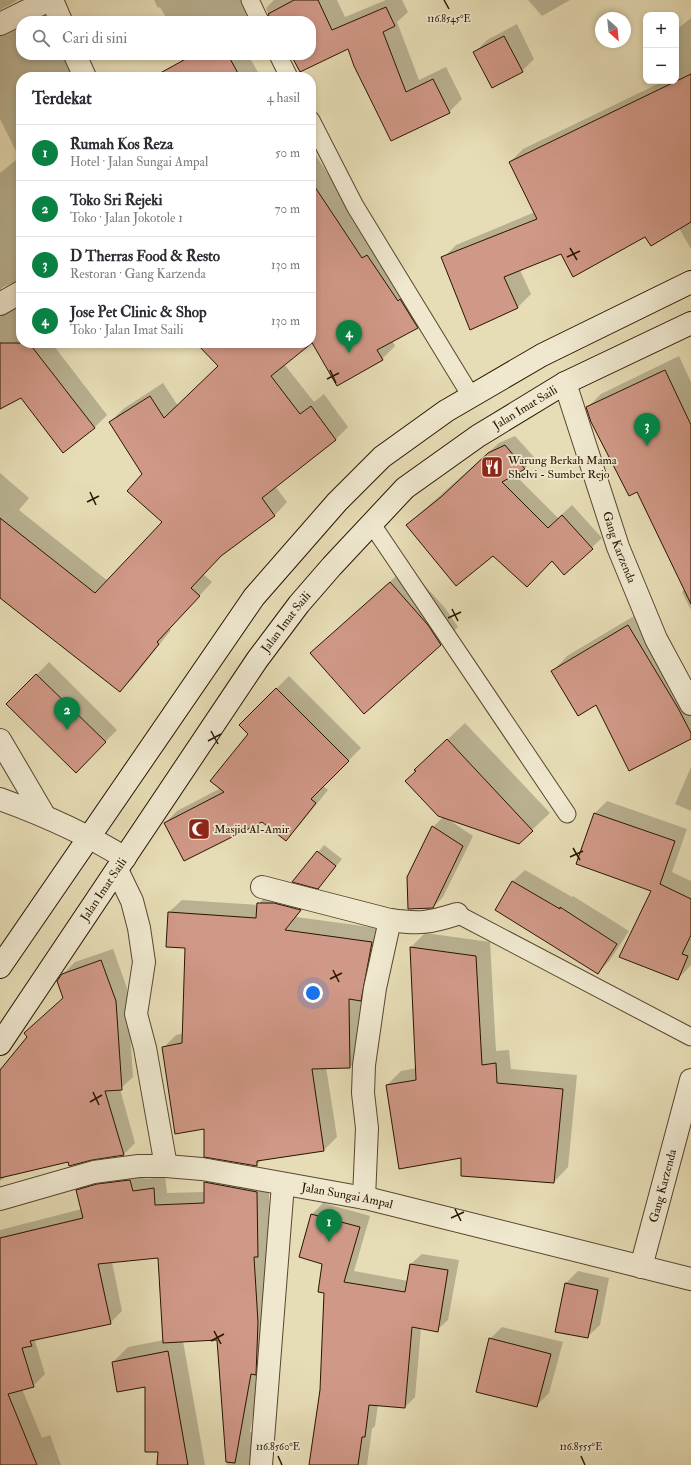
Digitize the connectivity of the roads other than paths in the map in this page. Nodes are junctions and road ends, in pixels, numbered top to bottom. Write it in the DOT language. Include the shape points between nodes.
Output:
graph roads {
  1 [pos="50,0"];
  2 [pos="250,0"];
  3 [pos="16,16"];
  4 [pos="17,16"];
  5 [pos="58,16"];
  6 [pos="258,16"];
  7 [pos="0,24"];
  8 [pos="78,60"];
  9 [pos="280,60"];
  10 [pos="83,72"];
  11 [pos="286,72"];
  12 [pos="316,130"];
  13 [pos="691,282"];
  14 [pos="16,295"];
  15 [pos="0,304"];
  16 [pos="691,323"];
  17 [pos="565,383"];
  18 [pos="471,396"];
  19 [pos="371,523"];
  20 [pos="691,704"];
  21 [pos="0,740"];
  22 [pos="0,799"];
  23 [pos="566,814"];
  24 [pos="44,815"];
  25 [pos="90,836"];
  26 [pos="121,864"];
  27 [pos="262,887"];
  28 [pos="457,914"];
  29 [pos="390,920"];
  30 [pos="0,967"];
  31 [pos="691,1038"];
  32 [pos="0,1044"];
  33 [pos="691,1080"];
  34 [pos="166,1166"];
  35 [pos="283,1184"];
  36 [pos="364,1198"];
  37 [pos="0,1199"];
  38 [pos="641,1267"];
  39 [pos="691,1279"];
  40 [pos="261,1465"];
  1 -- 4 [label="street"];
  1 -- 5 [label="street"];
  2 -- 6 [label="lane"];
  3 -- 7 [label="street"];
  8 -- 10 [label="street"];
  9 -- 11 [label="lane"];
  12 -- 18 [label="lane" via="355,206"];
  13 -- 18 [label="street" via="542,355"];
  14 -- 15 [label="street"];
  16 -- 17 [label="street, Jalan Imat Saili"];
  17 -- 19 [label="street, Jalan Imat Saili" via="478,436 405,488"];
  17 -- 20 [label="street, Gang Karzenda" via="618,547 656,639"];
  18 -- 25 [label="street" via="382,457 301,541 254,597"];
  19 -- 23 [label="lane"];
  19 -- 26 [label="street, Jalan Imat Saili" via="299,604 257,660"];
  21 -- 24 [label="street"];
  22 -- 24 [label="street"];
  24 -- 25 [label="street"];
  25 -- 26 [label="street"];
  25 -- 30 [label="street"];
  26 -- 32 [label="street, Jalan Imat Saili"];
  26 -- 34 [label="street" via="139,928 144,962 136,1014 145,1048"];
  27 -- 29 [label="street"];
  28 -- 29 [label="street" via="433,922 409,923"];
  28 -- 31 [label="lane"];
  29 -- 36 [label="street" via="375,988 364,1065 363,1093 367,1128"];
  33 -- 38 [label="street, Gang Karzenda"];
  34 -- 35 [label="street, Jalan Sungai Ampal" via="202,1169"];
  34 -- 37 [label="street, Jalan Sungai Ampal" via="139,1166 94,1172"];
  35 -- 36 [label="street, Jalan Sungai Ampal"];
  35 -- 40 [label="street"];
  36 -- 38 [label="street, Jalan Sungai Ampal"];
  38 -- 39 [label="street, Jalan Sungai Ampal"];
}
